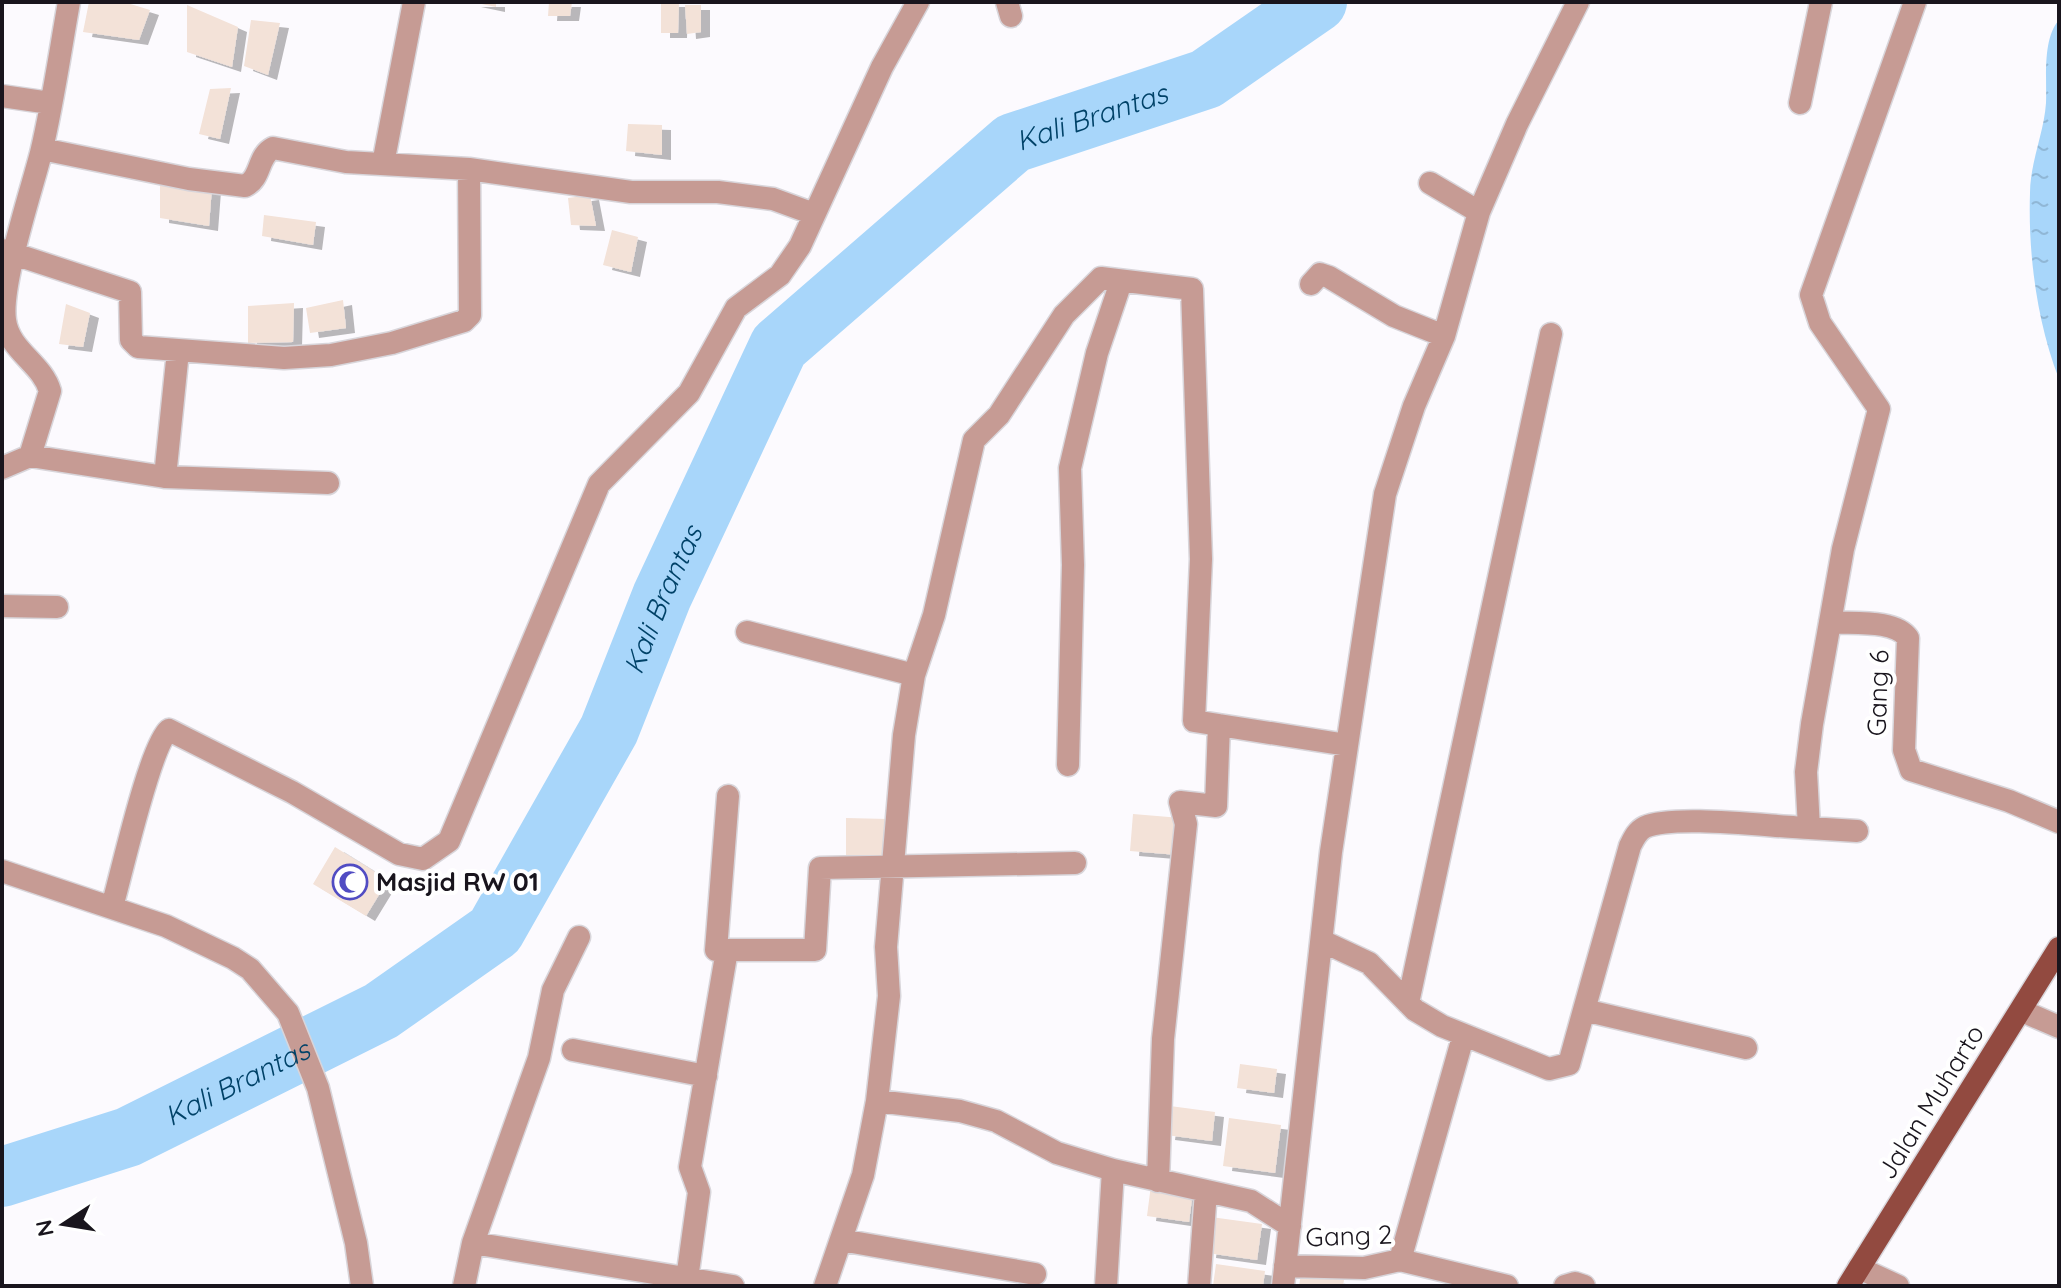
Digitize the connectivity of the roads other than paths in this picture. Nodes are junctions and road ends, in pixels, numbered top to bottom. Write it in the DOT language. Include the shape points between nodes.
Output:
graph roads {
  1 [pos="69,2"];
  2 [pos="414,2"];
  3 [pos="918,2"];
  4 [pos="1578,2"];
  5 [pos="1821,2"];
  6 [pos="1915,2"];
  7 [pos="2,96"];
  8 [pos="50,103"];
  9 [pos="1800,103"];
  10 [pos="42,149"];
  11 [pos="383,164"];
  12 [pos="469,169"];
  13 [pos="1430,183"];
  14 [pos="1479,212"];
  15 [pos="814,214"];
  16 [pos="9,251"];
  17 [pos="1121,282"];
  18 [pos="1311,284"];
  19 [pos="1551,334"];
  20 [pos="1444,336"];
  21 [pos="178,351"];
  22 [pos="30,456"];
  23 [pos="2,468"];
  24 [pos="165,477"];
  25 [pos="328,483"];
  26 [pos="2,606"];
  27 [pos="57,607"];
  28 [pos="1830,622"];
  29 [pos="747,632"];
  30 [pos="914,675"];
  31 [pos="1219,725"];
  32 [pos="1347,745"];
  33 [pos="1068,765"];
  34 [pos="728,796"];
  35 [pos="2059,822"];
  36 [pos="1809,828"];
  37 [pos="1857,831"];
  38 [pos="1075,863"];
  39 [pos="893,868"];
  40 [pos="2,871"];
  41 [pos="112,907"];
  42 [pos="579,937"];
  43 [pos="1322,941"];
  44 [pos="2059,948"];
  45 [pos="727,950"];
  46 [pos="1408,1003"];
  47 [pos="1584,1010"];
  48 [pos="2022,1011"];
  49 [pos="2059,1027"];
  50 [pos="1463,1037"];
  51 [pos="1746,1048"];
  52 [pos="573,1050"];
  53 [pos="706,1076"];
  54 [pos="877,1101"];
  55 [pos="1113,1170"];
  56 [pos="1158,1181"];
  57 [pos="1206,1191"];
  58 [pos="1290,1226"];
  59 [pos="841,1240"];
  60 [pos="473,1243"];
  61 [pos="1400,1260"];
  62 [pos="1035,1274"];
  63 [pos="1284,1276"];
  64 [pos="1362,1277"];
  65 [pos="1854,1277"];
  66 [pos="687,1279"];
  67 [pos="362,1286"];
  68 [pos="464,1286"];
  69 [pos="733,1286"];
  70 [pos="825,1286"];
  71 [pos="1106,1286"];
  72 [pos="1199,1286"];
  73 [pos="1507,1286"];
  74 [pos="1565,1286"];
  75 [pos="1584,1286"];
  76 [pos="1898,1286"];
  1 -- 8 [label="street"];
  2 -- 11 [label="street"];
  3 -- 15 [label="street"];
  4 -- 14 [label="street"];
  5 -- 9 [label="street"];
  6 -- 28 [label="street" via="1811,295 1820,323 1879,409"];
  7 -- 8 [label="street"];
  8 -- 10 [label="street"];
  10 -- 11 [label="street" via="235,186 256,178 264,154 273,148"];
  10 -- 16 [label="street"];
  11 -- 12 [label="street"];
  12 -- 15 [label="street" via="631,192 718,192 773,199"];
  12 -- 21 [label="street" via="471,307 464,321 331,355 284,358"];
  13 -- 14 [label="street"];
  14 -- 20 [label="street"];
  15 -- 41 [label="street" via="780,275 736,308 689,393 599,484 449,841 423,859 399,854 169,730 153,761"];
  16 -- 21 [label="street" via="130,292 131,340 144,349"];
  16 -- 22 [label="street" via="4,319 9,338 47,380 50,391"];
  17 -- 30 [label="street" via="1101,278 1064,315 999,415 974,440 934,615"];
  17 -- 31 [label="street" via="1192,289 1201,559 1194,721"];
  17 -- 33 [label="street" via="1097,353 1070,468"];
  18 -- 20 [label="street" via="1320,274 1329,277 1394,316"];
  19 -- 46 [label="street"];
  20 -- 32 [label="street" via="1385,494"];
  21 -- 24 [label="street"];
  22 -- 23 [label="street"];
  22 -- 24 [label="street"];
  24 -- 25 [label="street"];
  26 -- 27 [label="street"];
  28 -- 35 [label="street, Gang 6" via="1889,627 1908,638 1904,750 1911,770"];
  28 -- 36 [label="street" via="1806,772"];
  29 -- 30 [label="street"];
  30 -- 39 [label="street"];
  31 -- 32 [label="street"];
  31 -- 56 [label="street" via="1216,806 1180,802 1186,824 1163,1039"];
  32 -- 43 [label="street"];
  34 -- 45 [label="street" via="716,950"];
  36 -- 37 [label="street"];
  36 -- 47 [label="street" via="1676,823 1638,831"];
  38 -- 39 [label="street"];
  39 -- 45 [label="street" via="820,868 815,950"];
  39 -- 54 [label="street" via="886,947 889,996"];
  40 -- 41 [label="street"];
  41 -- 67 [label="street" via="233,958 250,969 288,1013 318,1088"];
  42 -- 60 [label="street" via="553,990 539,1058"];
  43 -- 46 [label="street" via="1369,963"];
  43 -- 58 [label="street"];
  44 -- 48 [label="main road, Jalan Muharto"];
  45 -- 53 [label="street"];
  46 -- 50 [label="street"];
  47 -- 50 [label="street" via="1569,1064 1557,1070"];
  47 -- 51 [label="street"];
  48 -- 49 [label="street"];
  48 -- 65 [label="main road, Jalan Muharto"];
  50 -- 61 [label="street"];
  52 -- 53 [label="street"];
  53 -- 66 [label="street" via="690,1167 699,1192"];
  54 -- 55 [label="street" via="996,1121 1057,1153"];
  54 -- 59 [label="street" via="863,1175"];
  55 -- 56 [label="street"];
  55 -- 71 [label="street"];
  56 -- 57 [label="street"];
  57 -- 58 [label="street" via="1251,1201"];
  57 -- 72 [label="street"];
  58 -- 63 [label="street"];
  59 -- 62 [label="street"];
  59 -- 70 [label="street"];
  60 -- 66 [label="street"];
  60 -- 68 [label="street"];
  61 -- 64 [label="street, Gang 2"];
  61 -- 73 [label="street, Gang 2"];
  63 -- 64 [label="street, Gang 2"];
  65 -- 76 [label="street"];
  66 -- 69 [label="street"];
  74 -- 75 [label="street"];
}
